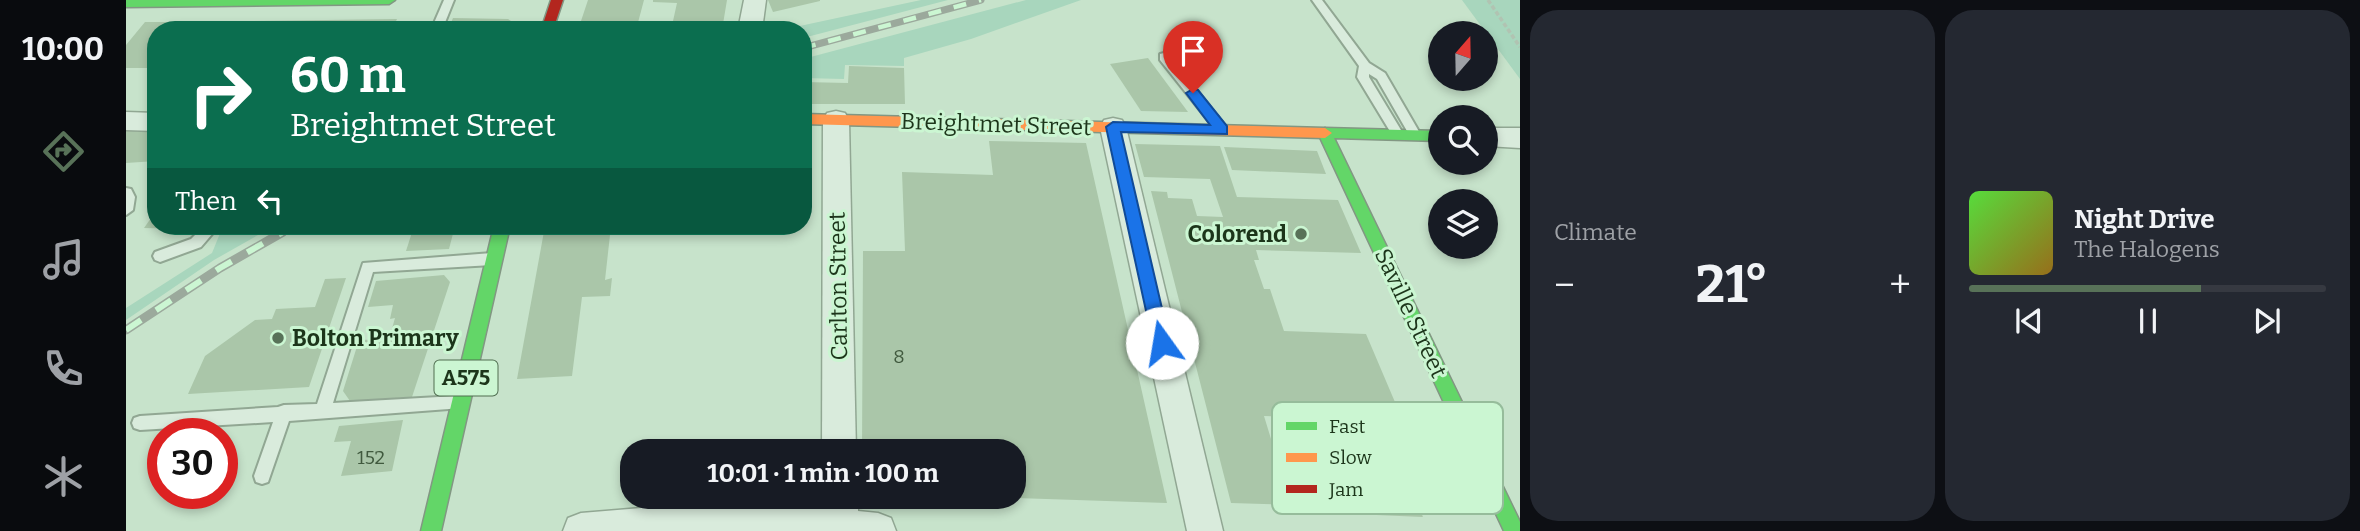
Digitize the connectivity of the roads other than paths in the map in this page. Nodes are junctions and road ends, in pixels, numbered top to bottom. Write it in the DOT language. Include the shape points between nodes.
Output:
graph roads {
  1 [pos="389,0"];
  2 [pos="449,0"];
  3 [pos="557,0"];
  4 [pos="754,0"];
  5 [pos="1317,0"];
  6 [pos="243,1"];
  7 [pos="135,4"];
  8 [pos="440,21"];
  9 [pos="550,21"];
  10 [pos="751,21"];
  11 [pos="1164,57"];
  12 [pos="1365,66"];
  13 [pos="812,119"];
  14 [pos="836,120"];
  15 [pos="126,121"];
  16 [pos="147,122"];
  17 [pos="1113,127"];
  18 [pos="1222,130"];
  19 [pos="1325,133"];
  20 [pos="1398,135"];
  21 [pos="1415,135"];
  22 [pos="1428,136"];
  23 [pos="1498,137"];
  24 [pos="1520,138"];
  25 [pos="126,194"];
  26 [pos="126,209"];
  27 [pos="204,235"];
  28 [pos="500,235"];
  29 [pos="160,256"];
  30 [pos="494,259"];
  31 [pos="461,402"];
  32 [pos="1453,402"];
  33 [pos="323,409"];
  34 [pos="284,412"];
  35 [pos="140,423"];
  36 [pos="839,439"];
  37 [pos="262,476"];
  38 [pos="1503,508"];
  39 [pos="840,519"];
  40 [pos="431,531"];
  41 [pos="581,531"];
  42 [pos="878,531"];
  43 [pos="1205,531"];
  44 [pos="1514,531"];
  1 -- 6 [label="street"];
  2 -- 8 [label="lane"];
  3 -- 9 [label="street"];
  4 -- 10 [label="street"];
  5 -- 12 [label="lane"];
  6 -- 7 [label="street"];
  11 -- 18 [label="lane"];
  12 -- 20 [label="lane" via="1363,77"];
  12 -- 21 [label="lane" via="1381,76"];
  13 -- 14 [label="street, Breightmet Street"];
  14 -- 17 [label="street, Breightmet Street"];
  14 -- 36 [label="street, Carlton Street"];
  15 -- 16 [label="street"];
  17 -- 18 [label="street, Breightmet Street"];
  17 -- 43 [label="street"];
  18 -- 19 [label="street, Breightmet Street"];
  19 -- 20 [label="street, Breightmet Street"];
  19 -- 32 [label="street, Saville Street"];
  20 -- 21 [label="street, Breightmet Street"];
  21 -- 22 [label="street, Breightmet Street"];
  23 -- 24 [label="street"];
  25 -- 26 [label="lane"];
  27 -- 29 [label="lane" via="181,251"];
  28 -- 30 [label="street, A575"];
  30 -- 31 [label="street, A575"];
  30 -- 33 [label="lane" via="368,267"];
  31 -- 33 [label="lane"];
  31 -- 40 [label="street, A575"];
  33 -- 34 [label="lane"];
  34 -- 35 [label="lane"];
  34 -- 37 [label="lane"];
  38 -- 44 [label="street, Saville Street"];
  39 -- 41 [label="street" via="737,518"];
  39 -- 42 [label="street"];
}
